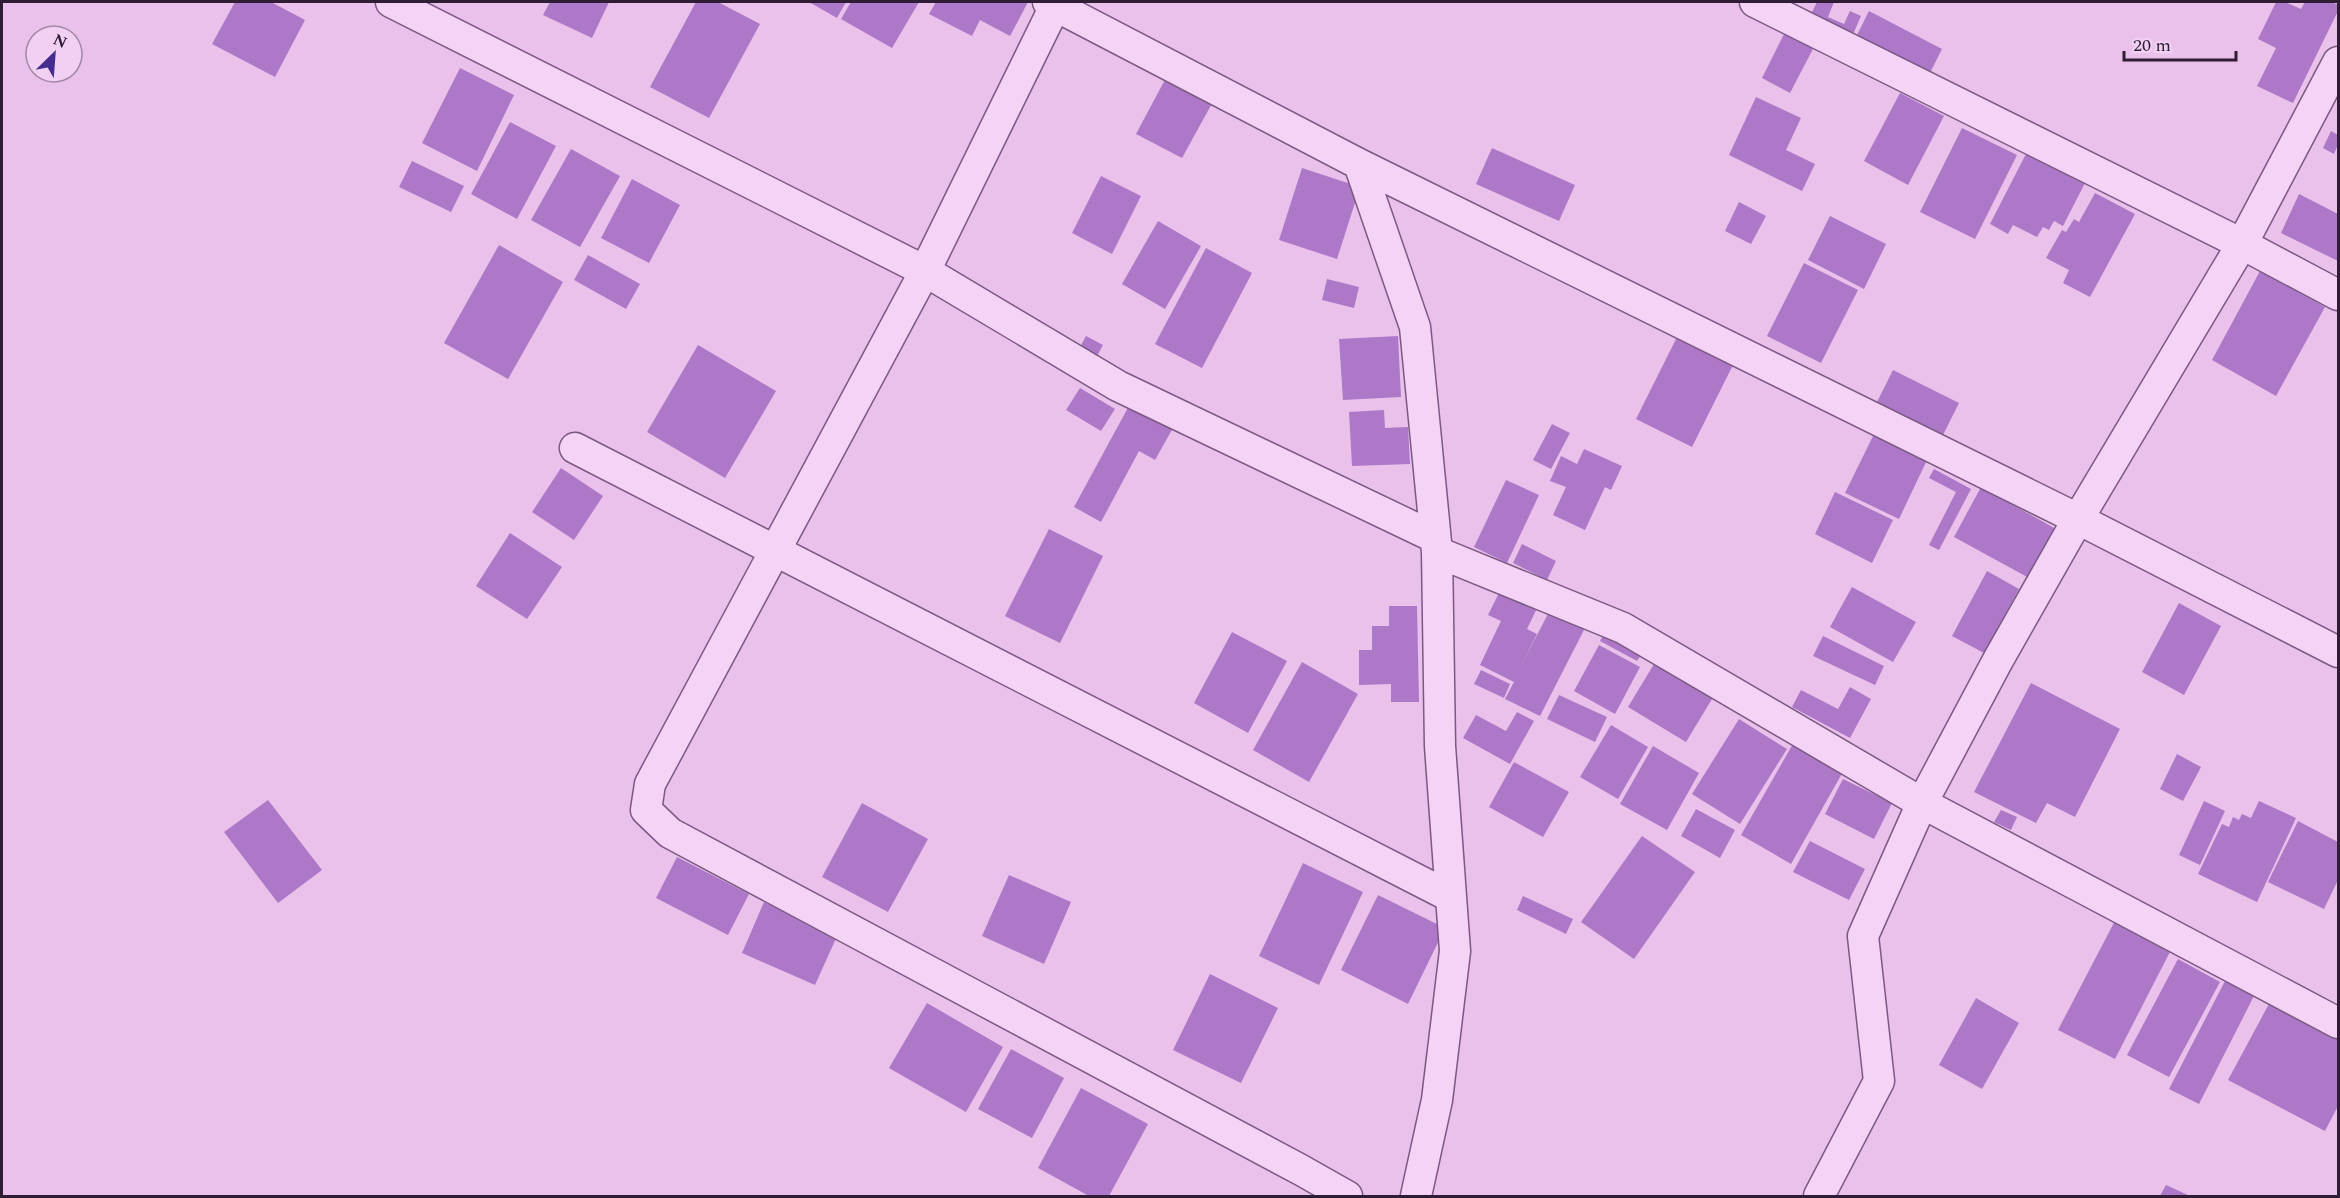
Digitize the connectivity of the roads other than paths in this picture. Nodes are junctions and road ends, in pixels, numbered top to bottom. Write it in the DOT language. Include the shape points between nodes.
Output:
graph roads {
  1 [pos="391,2"];
  2 [pos="1755,2"];
  3 [pos="1053,3"];
  4 [pos="2338,62"];
  5 [pos="1359,164"];
  6 [pos="2242,244"];
  7 [pos="925,271"];
  8 [pos="2338,295"];
  9 [pos="575,448"];
  10 [pos="2078,519"];
  11 [pos="1436,545"];
  12 [pos="776,550"];
  13 [pos="2338,652"];
  14 [pos="1922,803"];
  15 [pos="1451,897"];
  16 [pos="2338,1023"];
  17 [pos="1347,1197"];
  18 [pos="1416,1197"];
  19 [pos="1819,1197"];
  1 -- 7 [label="street"];
  2 -- 6 [label="street"];
  3 -- 5 [label="street"];
  3 -- 7 [label="street"];
  4 -- 6 [label="street"];
  5 -- 10 [label="street"];
  5 -- 11 [label="street" via="1415,327"];
  6 -- 8 [label="street"];
  6 -- 10 [label="street"];
  7 -- 11 [label="street" via="1118,386"];
  7 -- 12 [label="street"];
  9 -- 12 [label="street"];
  10 -- 13 [label="street"];
  10 -- 14 [label="street"];
  11 -- 14 [label="street" via="1623,628"];
  11 -- 15 [label="street" via="1440,746"];
  12 -- 15 [label="street"];
  12 -- 17 [label="street" via="650,784 646,810 669,833"];
  14 -- 16 [label="street"];
  14 -- 19 [label="street" via="1863,936 1879,1081"];
  15 -- 18 [label="street" via="1454,962 1437,1100"];
}
